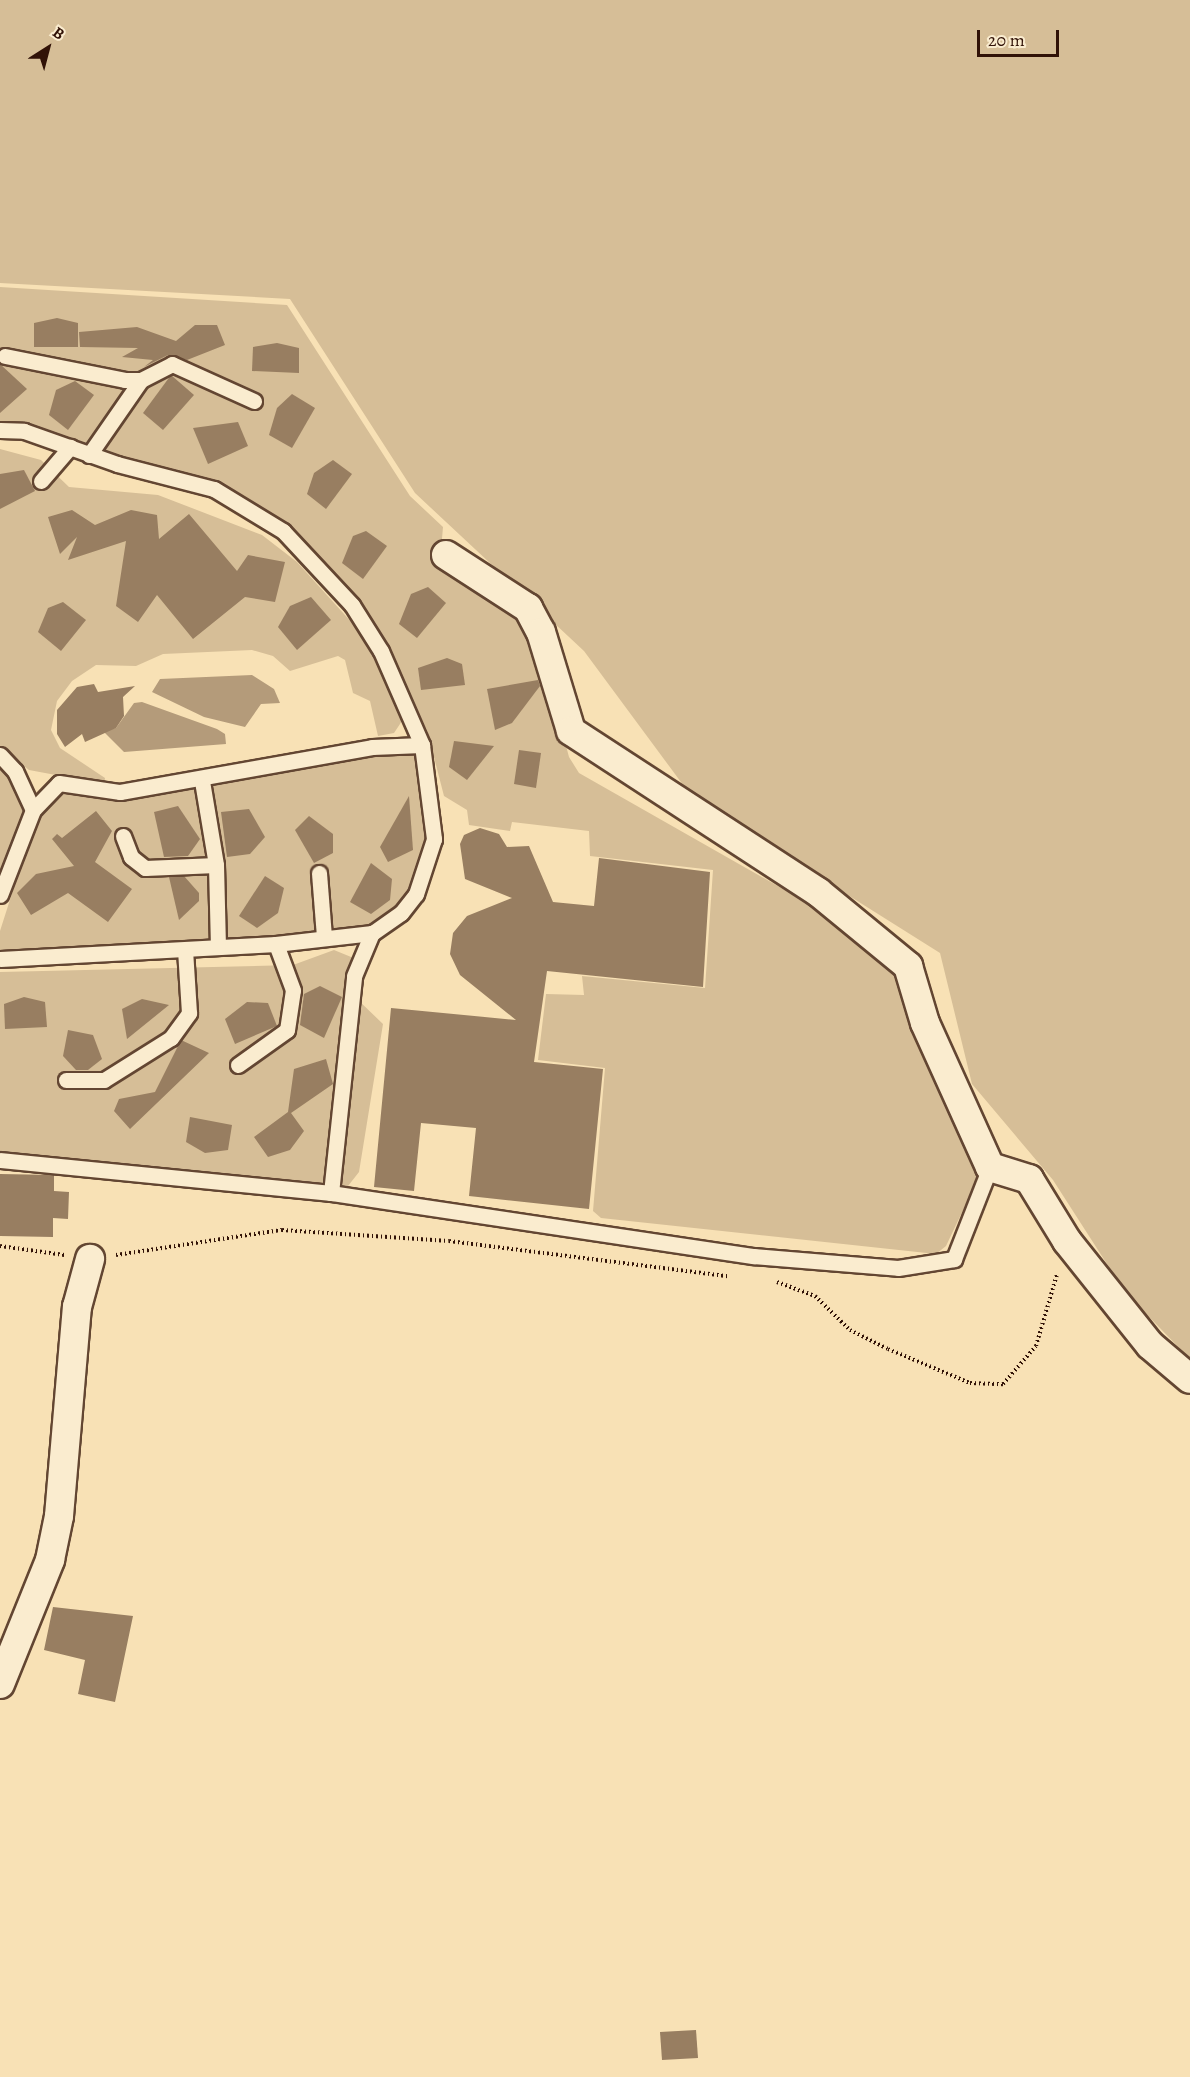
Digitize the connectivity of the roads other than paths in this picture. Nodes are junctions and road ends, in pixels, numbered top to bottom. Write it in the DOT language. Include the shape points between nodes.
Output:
graph roads {
  1 [pos="5,356"];
  2 [pos="141,380"];
  3 [pos="254,400"];
  4 [pos="0,430"];
  5 [pos="70,447"];
  6 [pos="89,455"];
  7 [pos="41,481"];
  8 [pos="446,555"];
  9 [pos="422,745"];
  10 [pos="0,755"];
  11 [pos="202,781"];
  12 [pos="33,810"];
  13 [pos="123,836"];
  14 [pos="216,865"];
  15 [pos="319,873"];
  16 [pos="0,895"];
  17 [pos="372,933"];
  18 [pos="324,937"];
  19 [pos="276,944"];
  20 [pos="218,946"];
  21 [pos="184,950"];
  22 [pos="0,959"];
  23 [pos="238,1065"];
  24 [pos="66,1080"];
  25 [pos="0,1160"];
  26 [pos="990,1167"];
  27 [pos="331,1193"];
  28 [pos="90,1259"];
  29 [pos="1190,1379"];
  30 [pos="0,1684"];
  1 -- 2 [label="lane"];
  2 -- 3 [label="lane" via="172,364"];
  2 -- 6 [label="lane"];
  4 -- 5 [label="lane" via="24,431"];
  5 -- 6 [label="lane"];
  5 -- 7 [label="lane"];
  6 -- 9 [label="lane" via="214,489 283,531 352,605 381,651"];
  8 -- 26 [label="street" via="528,608 541,632 571,731 818,892 908,966 925,1023"];
  9 -- 12 [label="lane" via="372,747 120,792 59,783"];
  9 -- 17 [label="lane" via="434,840 416,894"];
  10 -- 12 [label="lane" via="15,771"];
  11 -- 14 [label="lane"];
  12 -- 16 [label="lane"];
  13 -- 14 [label="lane" via="131,857 145,868"];
  14 -- 20 [label="lane"];
  15 -- 18 [label="lane"];
  17 -- 18 [label="lane"];
  17 -- 27 [label="lane" via="354,976"];
  18 -- 19 [label="lane"];
  19 -- 20 [label="lane"];
  19 -- 23 [label="lane" via="293,990 287,1030"];
  20 -- 21 [label="lane"];
  21 -- 22 [label="lane"];
  21 -- 24 [label="lane" via="189,1013 171,1038 104,1080"];
  25 -- 27 [label="lane"];
  26 -- 27 [label="lane" via="954,1258 898,1268 753,1256"];
  26 -- 29 [label="street" via="1029,1179 1067,1241 1150,1345"];
  28 -- 30 [label="street" via="77,1307 59,1516 50,1560"];
}
